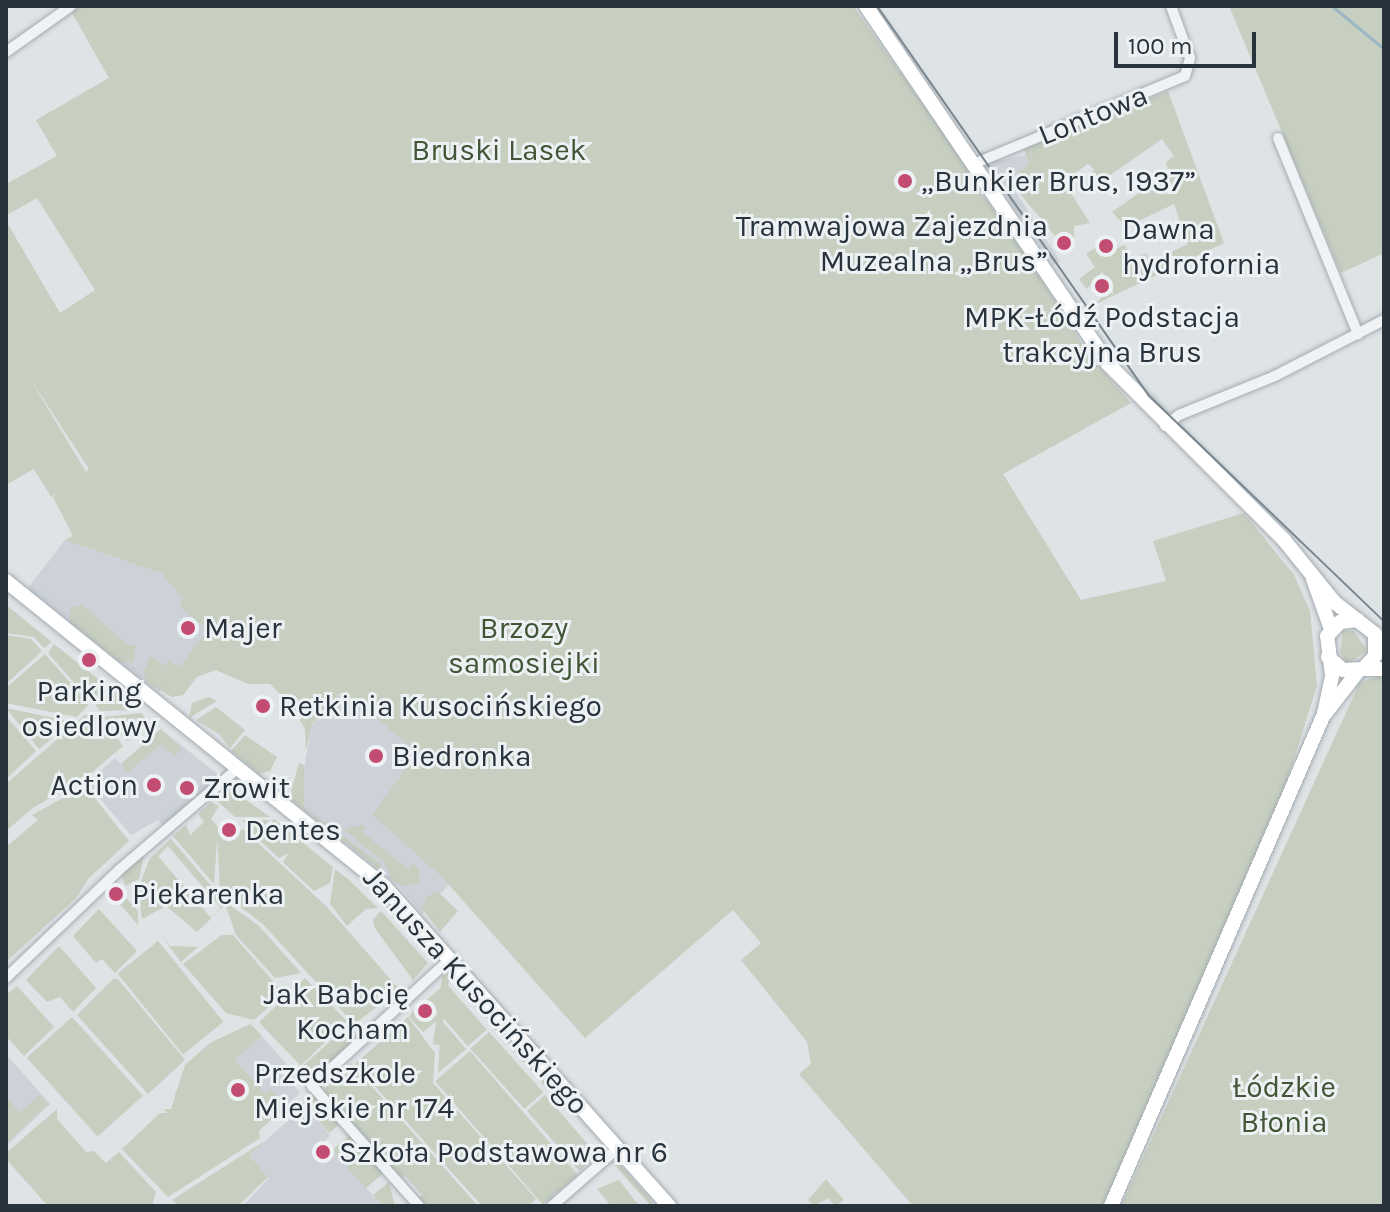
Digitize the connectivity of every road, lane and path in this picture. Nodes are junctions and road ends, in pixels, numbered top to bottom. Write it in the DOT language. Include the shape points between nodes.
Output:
graph roads {
  1 [pos="71,6"];
  2 [pos="866,6"];
  3 [pos="1171,6"];
  4 [pos="6,52"];
  5 [pos="1278,138"];
  6 [pos="976,163"];
  7 [pos="1384,320"];
  8 [pos="1358,334"];
  9 [pos="1165,426"];
  10 [pos="1313,578"];
  11 [pos="6,581"];
  12 [pos="1362,622"];
  13 [pos="1331,629"];
  14 [pos="1381,650"];
  15 [pos="1328,657"];
  16 [pos="1384,669"];
  17 [pos="1361,670"];
  18 [pos="1324,714"];
  19 [pos="239,767"];
  20 [pos="451,958"];
  21 [pos="6,978"];
  22 [pos="618,1148"];
  23 [pos="419,1206"];
  24 [pos="552,1206"];
  25 [pos="669,1206"];
  26 [pos="1111,1206"];
  1 -- 4 [label="street"];
  2 -- 6 [label="street"];
  3 -- 6 [label="street, Lontowa" via="1190,58 1185,76"];
  5 -- 8 [label="street"];
  6 -- 9 [label="street" via="1097,350"];
  7 -- 8 [label="street"];
  8 -- 9 [label="street"];
  9 -- 10 [label="street" via="1273,529"];
  10 -- 12 [label="street" via="1340,608"];
  10 -- 13 [label="street"];
  11 -- 19 [label="street, Janusza Kusocińskiego"];
  12 -- 13 [label="street" via="1344,620"];
  12 -- 14 [label="street" via="1375,634"];
  13 -- 15 [label="street"];
  14 -- 17 [label="street"];
  15 -- 17 [label="street" via="1339,668"];
  15 -- 18 [label="street" via="1332,675"];
  16 -- 17 [label="street"];
  17 -- 18 [label="street"];
  18 -- 26 [label="street"];
  19 -- 20 [label="street, Janusza Kusocińskiego" via="370,873"];
  19 -- 21 [label="street" via="129,861"];
  20 -- 22 [label="street, Janusza Kusocińskiego"];
  20 -- 23 [label="street" via="312,1086"];
  22 -- 24 [label="street"];
  22 -- 25 [label="street, Janusza Kusocińskiego"];
}
